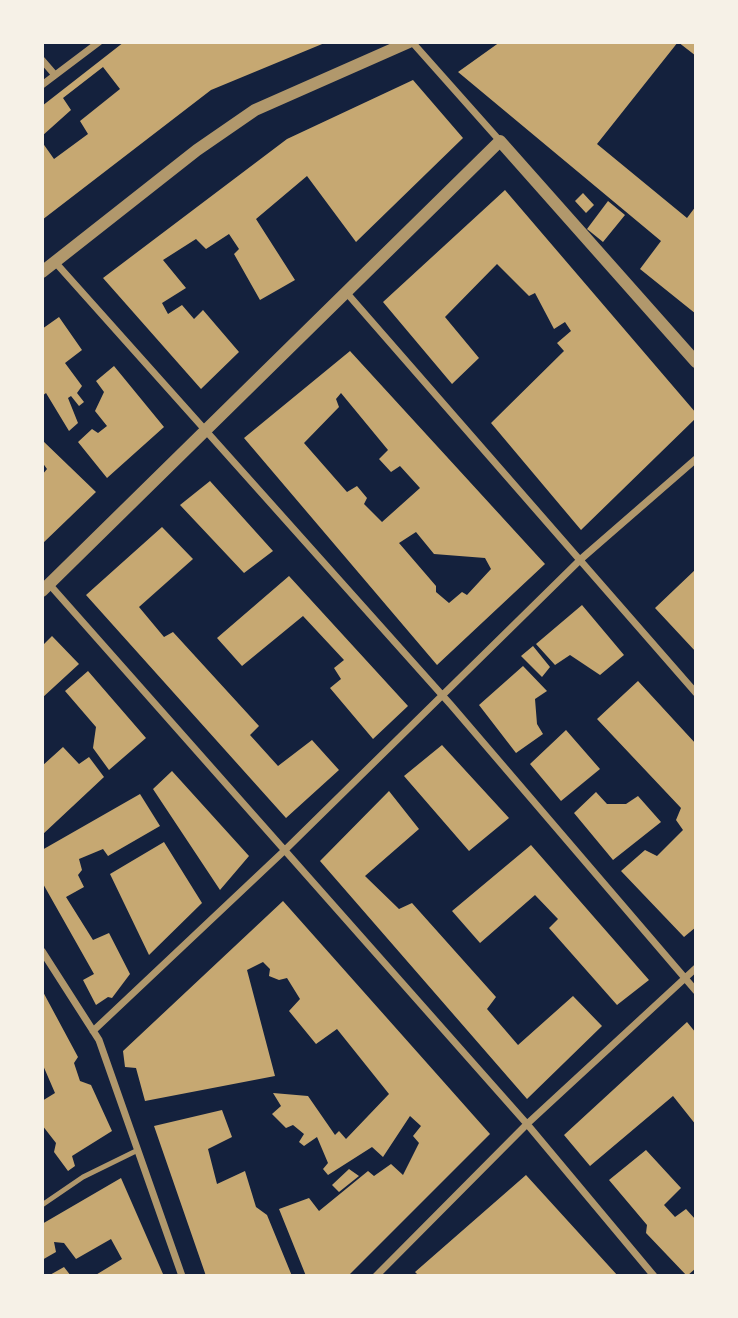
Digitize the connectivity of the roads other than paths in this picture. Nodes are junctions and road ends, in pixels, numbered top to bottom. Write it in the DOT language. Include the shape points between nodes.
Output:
graph roads {
  1 [pos="99,42"];
  2 [pos="411,42"];
  3 [pos="42,60"];
  4 [pos="55,75"];
  5 [pos="42,85"];
  6 [pos="500,141"];
  7 [pos="55,262"];
  8 [pos="42,272"];
  9 [pos="345,291"];
  10 [pos="696,362"];
  11 [pos="205,431"];
  12 [pos="696,458"];
  13 [pos="581,559"];
  14 [pos="46,587"];
  15 [pos="696,693"];
  16 [pos="442,696"];
  17 [pos="285,850"];
  18 [pos="42,951"];
  19 [pos="696,968"];
  20 [pos="685,978"];
  21 [pos="696,990"];
  22 [pos="93,1031"];
  23 [pos="527,1124"];
  24 [pos="138,1150"];
  25 [pos="42,1205"];
  26 [pos="182,1276"];
  27 [pos="376,1276"];
  28 [pos="654,1276"];
  1 -- 4 [label="street"];
  2 -- 6 [label="street"];
  2 -- 7 [label="street" via="255,110"];
  3 -- 4 [label="street"];
  4 -- 5 [label="street"];
  6 -- 9 [label="street"];
  6 -- 10 [label="street"];
  7 -- 8 [label="street"];
  7 -- 11 [label="street"];
  9 -- 11 [label="street"];
  9 -- 13 [label="street"];
  11 -- 14 [label="street"];
  11 -- 16 [label="street"];
  12 -- 13 [label="street"];
  13 -- 15 [label="street"];
  13 -- 16 [label="street"];
  14 -- 17 [label="street"];
  16 -- 17 [label="street"];
  16 -- 20 [label="street"];
  17 -- 22 [label="street"];
  17 -- 23 [label="street"];
  18 -- 22 [label="street"];
  19 -- 20 [label="street"];
  20 -- 21 [label="street"];
  20 -- 23 [label="street"];
  22 -- 24 [label="street"];
  23 -- 27 [label="street"];
  23 -- 28 [label="street"];
  24 -- 25 [label="lane" via="83,1177"];
  24 -- 26 [label="street"];
}
